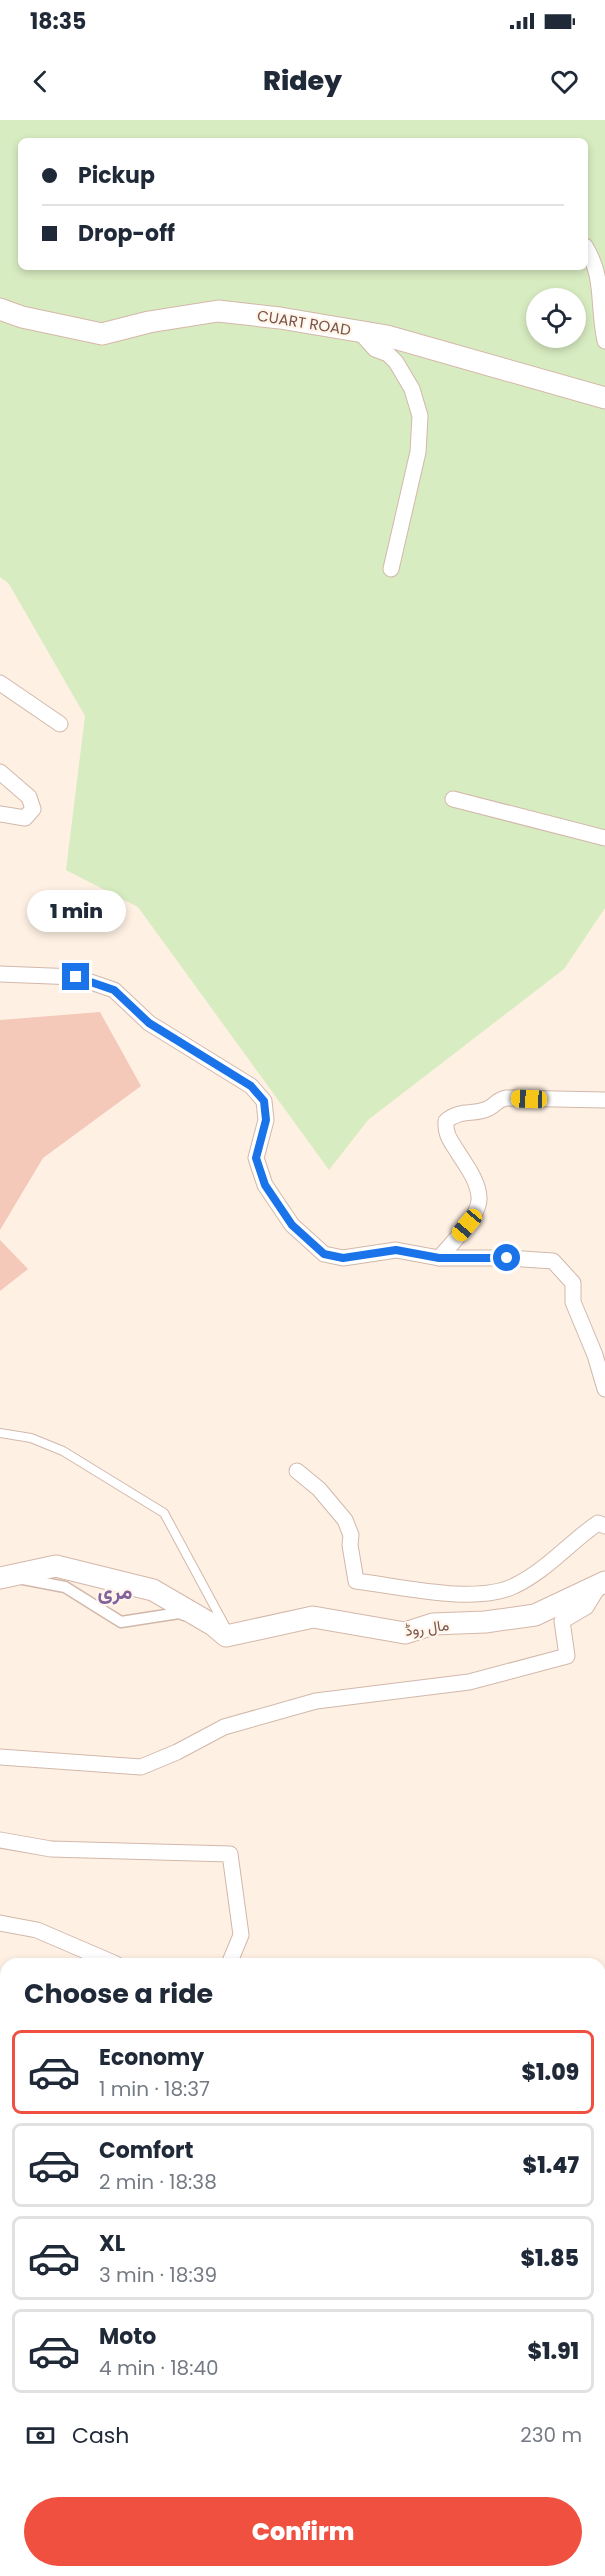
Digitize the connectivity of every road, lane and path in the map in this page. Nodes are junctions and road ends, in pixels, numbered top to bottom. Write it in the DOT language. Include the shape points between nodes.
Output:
graph roads {
  1 [pos="588,250"];
  2 [pos="0,309"];
  3 [pos="359,331"];
  4 [pos="605,341"];
  5 [pos="605,398"];
  6 [pos="391,569"];
  7 [pos="0,682"];
  8 [pos="60,724"];
  9 [pos="0,772"];
  10 [pos="453,799"];
  11 [pos="0,814"];
  12 [pos="605,838"];
  13 [pos="0,974"];
  14 [pos="605,1100"];
  15 [pos="439,1258"];
  16 [pos="605,1389"];
  17 [pos="0,1433"];
  18 [pos="297,1471"];
  19 [pos="605,1526"];
  20 [pos="4,1577"];
  21 [pos="603,1583"];
  22 [pos="220,1631"];
  23 [pos="0,1757"];
  24 [pos="0,1840"];
  25 [pos="0,1923"];
  26 [pos="102,1958"];
  27 [pos="231,1958"];
  1 -- 4 [label="street" via="604,277"];
  2 -- 3 [label="main road, CUART ROAD" via="102,334 218,311"];
  3 -- 5 [label="main road, CUART ROAD"];
  3 -- 6 [label="street" via="375,349 396,362 420,416 418,452"];
  7 -- 8 [label="street"];
  9 -- 11 [label="street" via="29,797 33,809 26,818"];
  10 -- 12 [label="street"];
  13 -- 15 [label="street" via="76,977 114,990 149,1023 251,1086 264,1101 266,1120 256,1158 265,1185 292,1225 324,1254 343,1258 396,1250"];
  14 -- 15 [label="street" via="506,1098 489,1108 455,1113 446,1121 445,1132 477,1185 480,1198 467,1225"];
  15 -- 16 [label="street" via="553,1261 573,1283 573,1302"];
  17 -- 22 [label="lane" via="31,1437 63,1451 164,1513 224,1622"];
  18 -- 19 [label="street" via="319,1489 345,1520 351,1536 356,1581 457,1593 494,1593 514,1587 534,1574 598,1522"];
  20 -- 22 [label="street" via="65,1587 121,1622 179,1613"];
  20 -- 22 [label="main road" via="56,1566 153,1590"];
  21 -- 22 [label="main road, مال روڈ" via="535,1615 433,1624 405,1633 313,1617"];
  21 -- 23 [label="street" via="586,1607 562,1621 567,1656 533,1667 469,1682 316,1701 224,1727 141,1767"];
  24 -- 27 [label="street" via="51,1849 230,1854 241,1935"];
  25 -- 26 [label="street" via="37,1930"];
}
